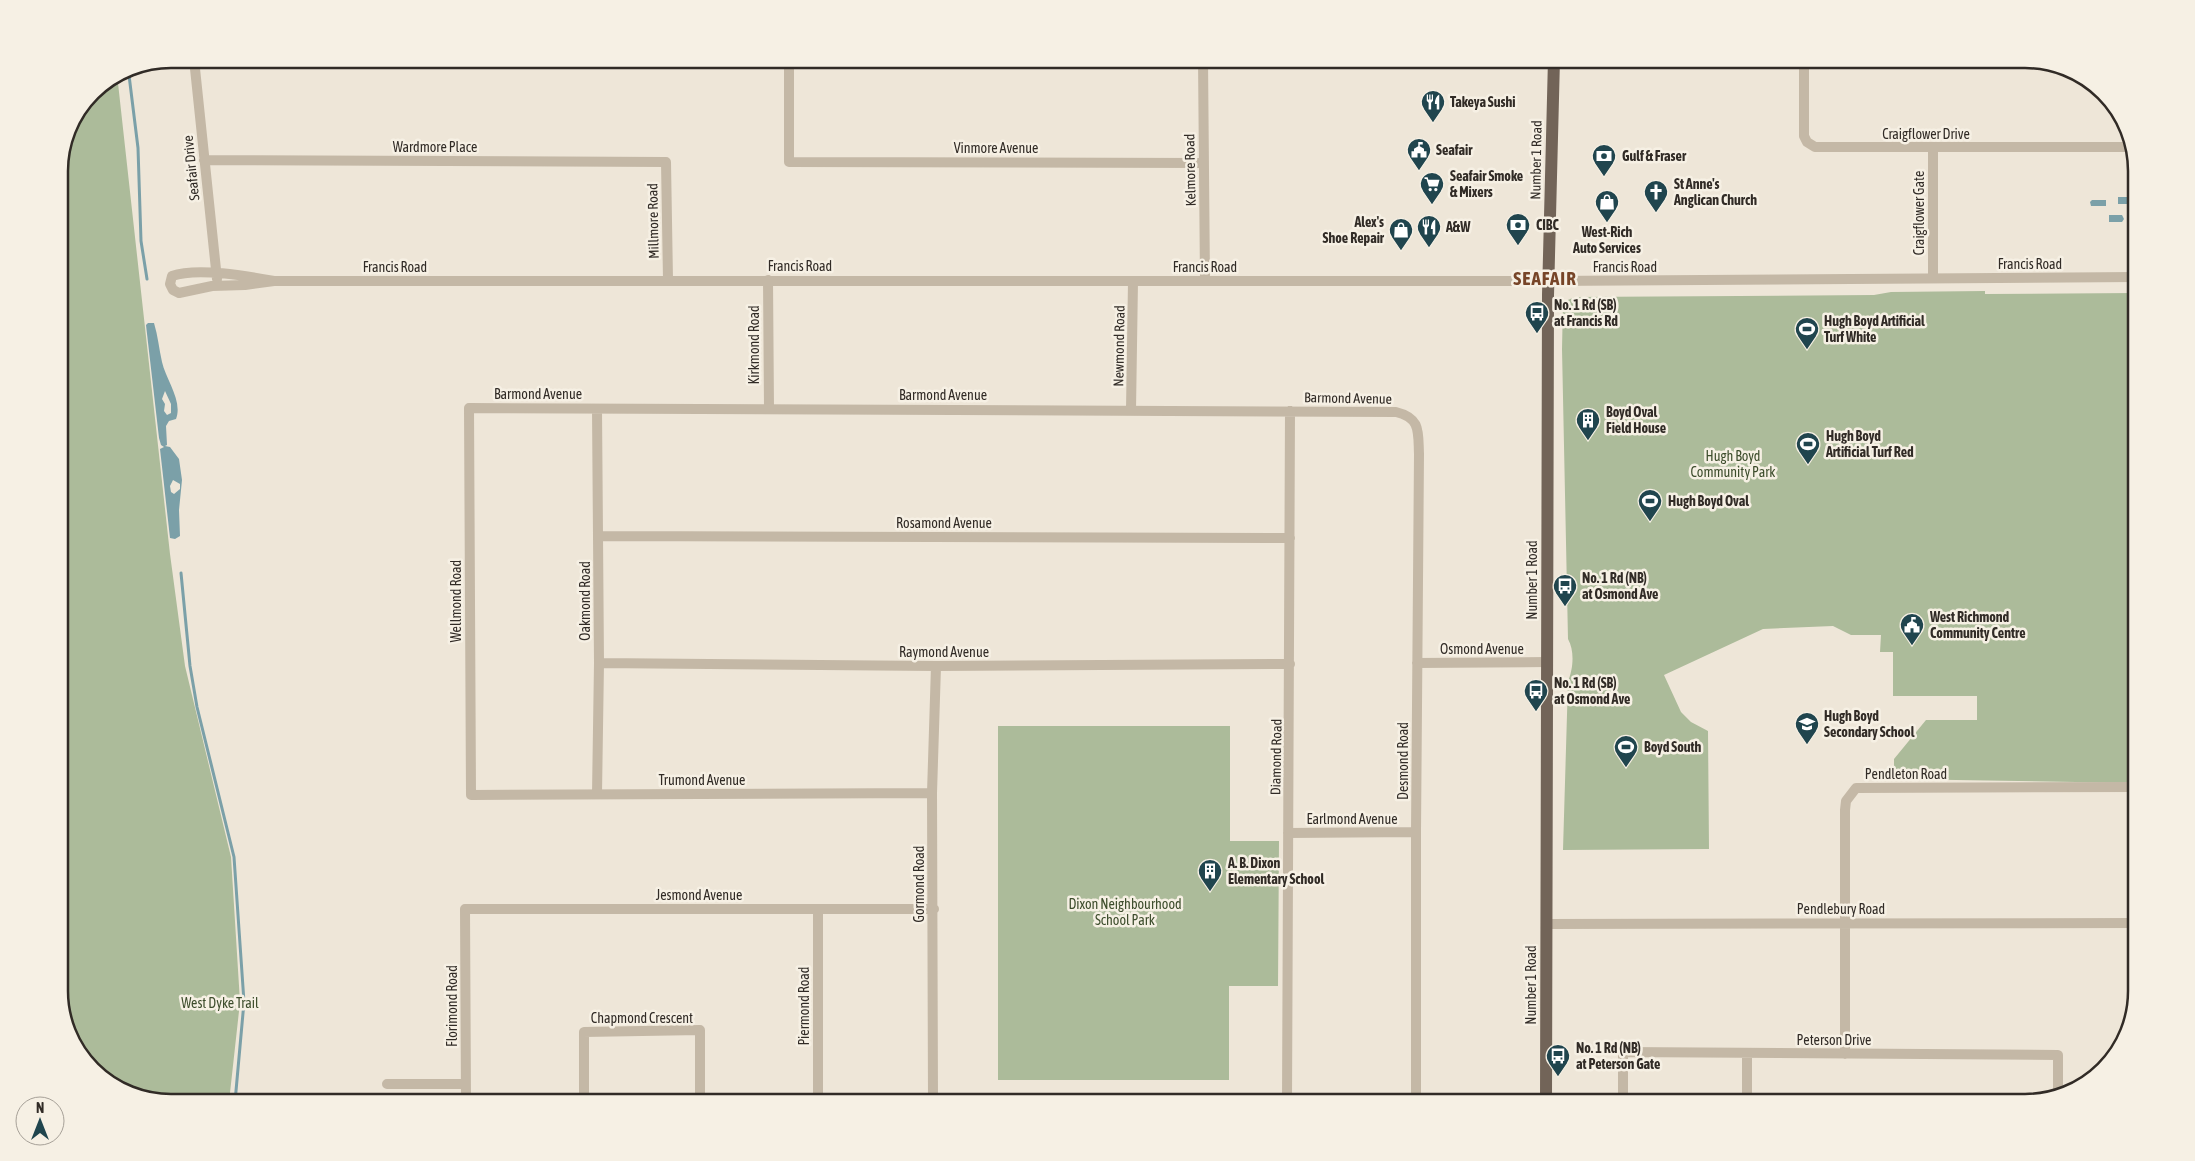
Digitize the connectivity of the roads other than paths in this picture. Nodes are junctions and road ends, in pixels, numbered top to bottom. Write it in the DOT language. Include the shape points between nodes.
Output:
graph roads {
  1 [pos="1203,67"];
  2 [pos="1554,67"];
  3 [pos="1804,67"];
  4 [pos="195,68"];
  5 [pos="789,68"];
  6 [pos="2125,147"];
  7 [pos="1933,148"];
  8 [pos="204,160"];
  9 [pos="666,162"];
  10 [pos="1203,163"];
  11 [pos="216,274"];
  12 [pos="2127,277"];
  13 [pos="1933,278"];
  14 [pos="668,280"];
  15 [pos="768,280"];
  16 [pos="274,281"];
  17 [pos="1205,281"];
  18 [pos="1548,281"];
  19 [pos="1133,282"];
  20 [pos="219,285"];
  21 [pos="469,408"];
  22 [pos="597,408"];
  23 [pos="769,409"];
  24 [pos="1132,410"];
  25 [pos="1290,411"];
  26 [pos="1414,420"];
  27 [pos="598,536"];
  28 [pos="1290,538"];
  29 [pos="1547,662"];
  30 [pos="599,663"];
  31 [pos="1417,663"];
  32 [pos="1290,664"];
  33 [pos="936,666"];
  34 [pos="2128,787"];
  35 [pos="932,793"];
  36 [pos="471,794"];
  37 [pos="597,794"];
  38 [pos="1416,832"];
  39 [pos="1288,833"];
  40 [pos="465,909"];
  41 [pos="818,909"];
  42 [pos="934,909"];
  43 [pos="1844,922"];
  44 [pos="2128,923"];
  45 [pos="1546,924"];
  46 [pos="1747,1053"];
  47 [pos="1845,1054"];
  48 [pos="387,1084"];
  49 [pos="466,1084"];
  50 [pos="2058,1088"];
  51 [pos="466,1094"];
  52 [pos="584,1094"];
  53 [pos="700,1094"];
  54 [pos="818,1094"];
  55 [pos="933,1094"];
  56 [pos="1287,1094"];
  57 [pos="1416,1094"];
  58 [pos="1546,1094"];
  59 [pos="1623,1094"];
  60 [pos="1747,1094"];
  1 -- 10 [label="street, Kelmore Road"];
  2 -- 18 [label="main road, Number 1 Road"];
  3 -- 7 [label="street, Craigflower Drive" via="1804,136 1812,146"];
  4 -- 8 [label="street, Seafair Drive"];
  5 -- 10 [label="street, Vinmore Avenue" via="789,162"];
  6 -- 7 [label="street, Craigflower Drive"];
  7 -- 13 [label="street, Craigflower Gate"];
  8 -- 9 [label="street, Wardmore Place"];
  8 -- 11 [label="street, Seafair Drive"];
  9 -- 14 [label="street, Millmore Road"];
  10 -- 17 [label="street, Kelmore Road"];
  11 -- 16 [label="street, Francis Road"];
  11 -- 20 [label="street, Seafair Drive"];
  11 -- 20 [label="street, Francis Road" via="179,274 172,276 170,284 179,293"];
  12 -- 13 [label="street, Francis Road"];
  13 -- 18 [label="street, Francis Road"];
  14 -- 15 [label="street, Francis Road"];
  14 -- 16 [label="street, Francis Road"];
  15 -- 19 [label="street, Francis Road"];
  15 -- 23 [label="street, Kirkmond Road"];
  16 -- 20 [label="street, Francis Road"];
  17 -- 18 [label="street, Francis Road"];
  17 -- 19 [label="street, Francis Road"];
  18 -- 29 [label="main road, Number 1 Road"];
  19 -- 24 [label="street, Newmond Road"];
  21 -- 22 [label="street, Barmond Avenue"];
  21 -- 36 [label="street, Wellmond Road"];
  22 -- 23 [label="street, Barmond Avenue"];
  22 -- 27 [label="street, Oakmond Road"];
  23 -- 24 [label="street, Barmond Avenue"];
  24 -- 25 [label="street, Barmond Avenue"];
  25 -- 26 [label="street, Barmond Avenue" via="1396,412"];
  25 -- 28 [label="street, Diamond Road"];
  26 -- 31 [label="street, Desmond Road" via="1419,454"];
  27 -- 28 [label="street, Rosamond Avenue"];
  27 -- 30 [label="street, Oakmond Road"];
  28 -- 32 [label="street, Diamond Road"];
  29 -- 31 [label="street, Osmond Avenue"];
  29 -- 45 [label="main road, Number 1 Road"];
  30 -- 33 [label="street, Raymond Avenue"];
  30 -- 37 [label="street, Oakmond Road"];
  31 -- 38 [label="street, Desmond Road"];
  32 -- 33 [label="street, Raymond Avenue"];
  32 -- 39 [label="street, Diamond Road"];
  33 -- 35 [label="street, Gormond Road"];
  34 -- 43 [label="street, Pendleton Road" via="1856,788 1846,801 1844,810"];
  35 -- 37 [label="street, Trumond Avenue"];
  35 -- 42 [label="street, Gormond Road"];
  36 -- 37 [label="street, Trumond Avenue"];
  38 -- 39 [label="street, Earlmond Avenue"];
  38 -- 57 [label="street, Desmond Road"];
  39 -- 56 [label="street, Diamond Road"];
  40 -- 41 [label="street, Jesmond Avenue"];
  40 -- 49 [label="street, Florimond Road"];
  41 -- 42 [label="street, Jesmond Avenue"];
  41 -- 54 [label="street, Piermond Road"];
  42 -- 55 [label="street, Gormond Road"];
  43 -- 44 [label="street, Pendlebury Road"];
  43 -- 45 [label="street, Pendlebury Road"];
  43 -- 47 [label="street, Pendleton Road"];
  45 -- 58 [label="main road, Number 1 Road"];
  46 -- 47 [label="street, Peterson Drive"];
  46 -- 59 [label="street, Peterson Drive" via="1623,1052"];
  46 -- 60 [label="street"];
  47 -- 50 [label="street, Peterson Drive" via="2058,1054"];
  48 -- 49 [label="street"];
  49 -- 51 [label="street, Florimond Road"];
  52 -- 53 [label="street, Chapmond Crescent" via="584,1032 700,1030"];
}
